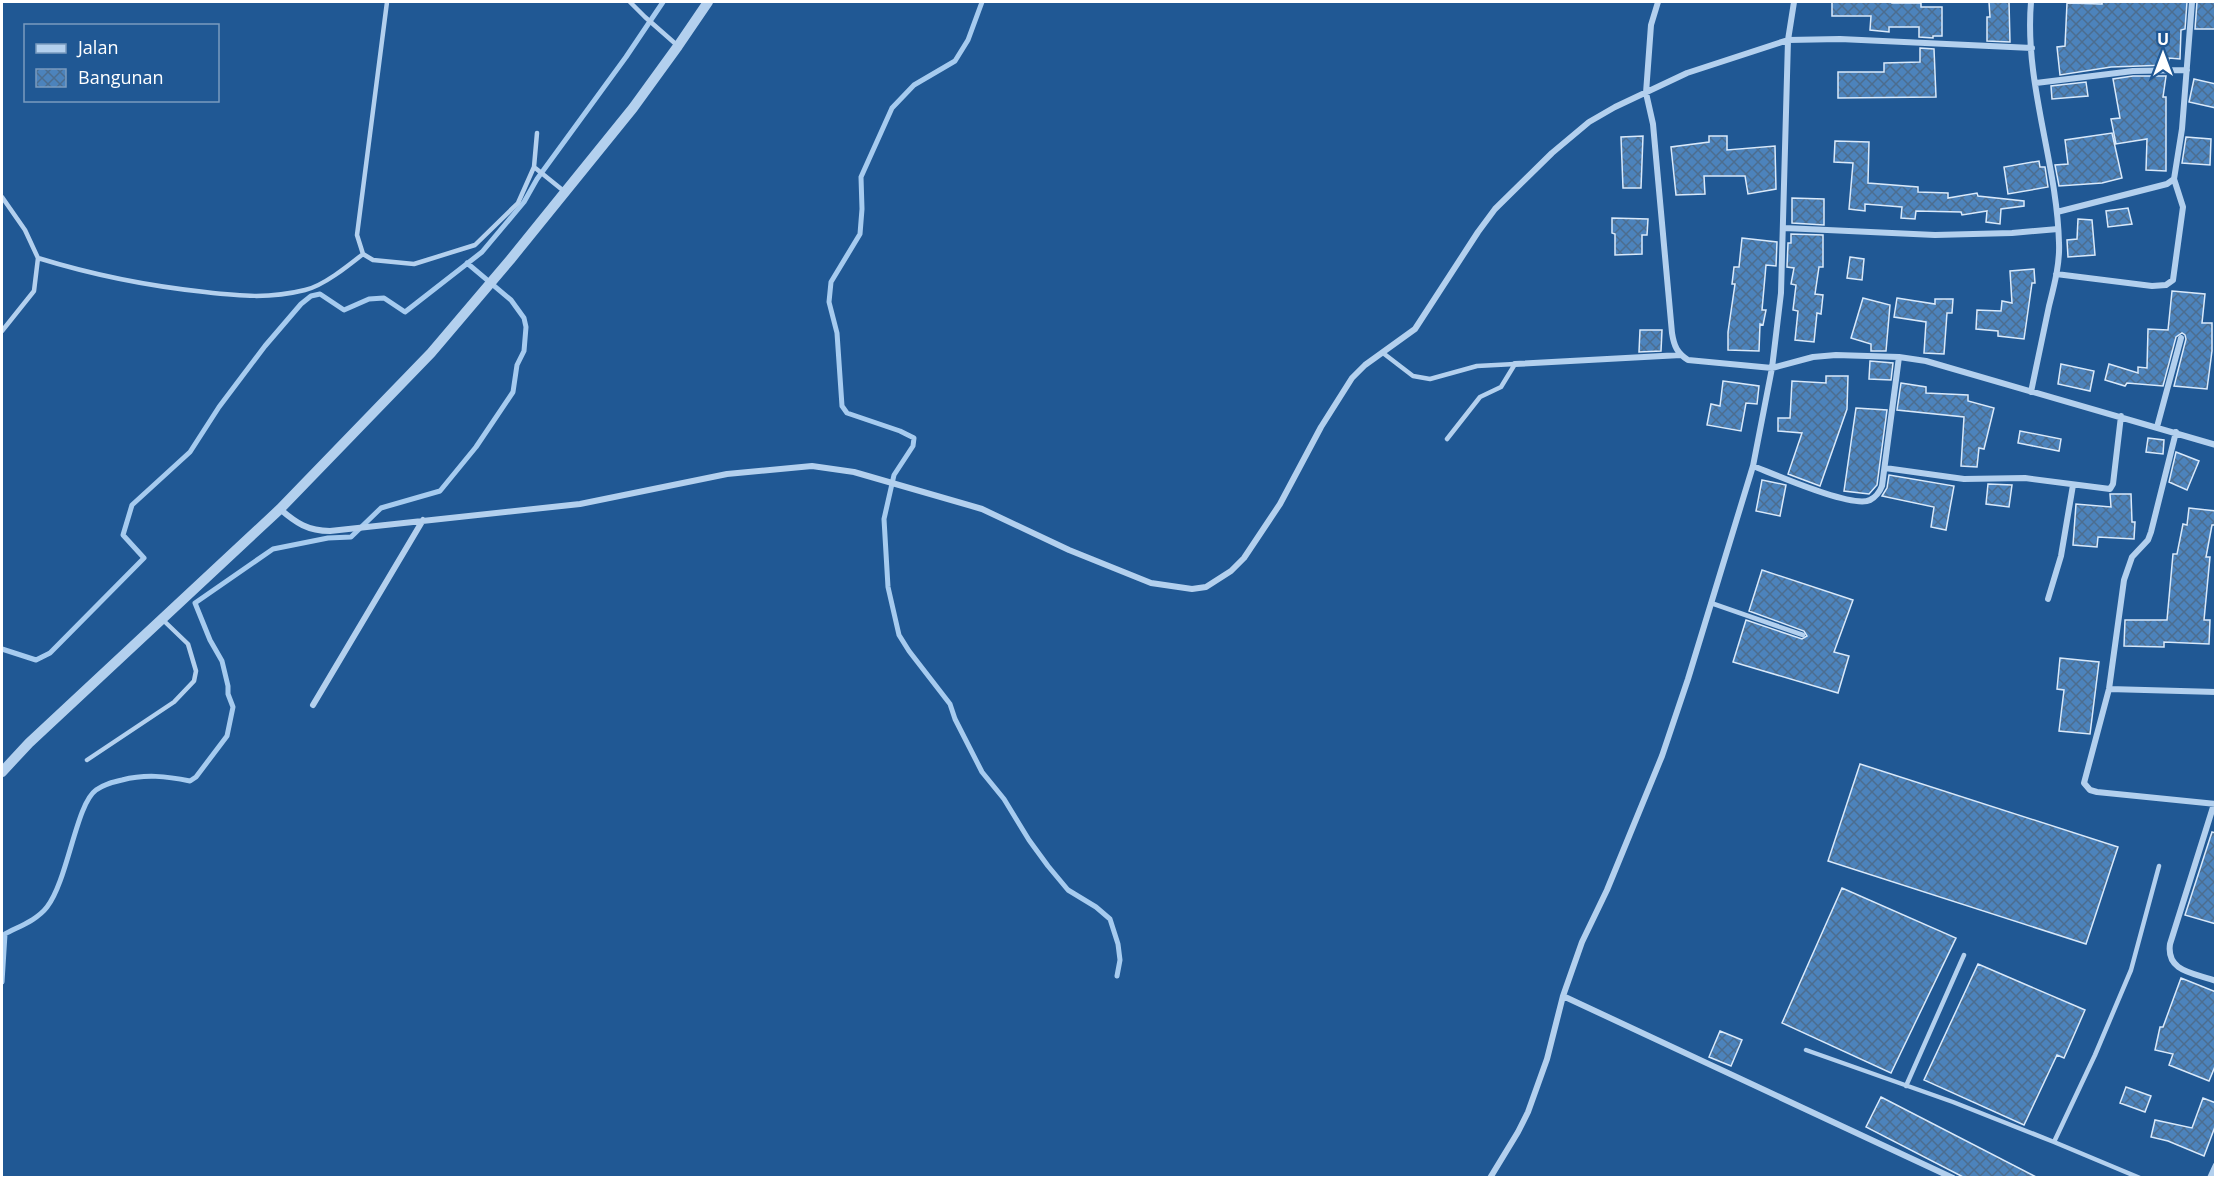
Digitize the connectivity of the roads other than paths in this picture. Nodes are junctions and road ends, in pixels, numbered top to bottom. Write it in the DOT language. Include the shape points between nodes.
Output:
graph roads {
  1 [pos="387,2"];
  2 [pos="630,2"];
  3 [pos="708,2"];
  4 [pos="1658,2"];
  5 [pos="1794,2"];
  6 [pos="2031,2"];
  7 [pos="2192,2"];
  8 [pos="1788,40"];
  9 [pos="678,46"];
  10 [pos="2032,48"];
  11 [pos="2187,70"];
  12 [pos="2036,83"];
  13 [pos="1646,93"];
  14 [pos="537,132"];
  15 [pos="534,167"];
  16 [pos="2174,179"];
  17 [pos="565,193"];
  18 [pos="2,197"];
  19 [pos="2057,212"];
  20 [pos="1784,228"];
  21 [pos="2058,229"];
  22 [pos="363,254"];
  23 [pos="38,258"];
  24 [pos="2056,274"];
  25 [pos="2,331"];
  26 [pos="2181,338"];
  27 [pos="1383,353"];
  28 [pos="1681,355"];
  29 [pos="1899,357"];
  30 [pos="1515,364"];
  31 [pos="1772,368"];
  32 [pos="2031,392"];
  33 [pos="2121,416"];
  34 [pos="2157,427"];
  35 [pos="2176,432"];
  36 [pos="1447,439"];
  37 [pos="2216,445"];
  38 [pos="1753,466"];
  39 [pos="1885,468"];
  40 [pos="2073,485"];
  41 [pos="280,509"];
  42 [pos="423,520"];
  43 [pos="2048,599"];
  44 [pos="1711,603"];
  45 [pos="163,620"];
  46 [pos="1803,636"];
  47 [pos="2109,689"];
  48 [pos="2216,692"];
  49 [pos="313,705"];
  50 [pos="87,760"];
  51 [pos="2,772"];
  52 [pos="2215,804"];
  53 [pos="2159,866"];
  54 [pos="1964,955"];
  55 [pos="2216,981"];
  56 [pos="1563,996"];
  57 [pos="1806,1050"];
  58 [pos="1906,1086"];
  59 [pos="2054,1142"];
  60 [pos="2216,1165"];
  61 [pos="1490,1178"];
  62 [pos="1953,1178"];
  63 [pos="2140,1178"];
  64 [pos="2210,1178"];
  1 -- 22 [label="lane" via="357,234"];
  2 -- 9 [label="lane"];
  3 -- 9 [label="street"];
  4 -- 13 [label="street" via="1651,25"];
  5 -- 8 [label="street"];
  6 -- 10 [label="street"];
  7 -- 11 [label="street"];
  8 -- 10 [label="street"];
  8 -- 13 [label="street" via="1687,73"];
  8 -- 20 [label="street"];
  9 -- 17 [label="street"];
  10 -- 12 [label="street"];
  11 -- 12 [label="street" via="2133,71"];
  11 -- 16 [label="street"];
  12 -- 19 [label="street"];
  13 -- 27 [label="street" via="1589,122 1515,188 1478,232 1415,329"];
  13 -- 28 [label="street" via="1653,124 1673,343"];
  14 -- 15 [label="lane"];
  15 -- 17 [label="lane"];
  15 -- 22 [label="lane" via="518,203 475,245 414,264 373,260"];
  16 -- 19 [label="street"];
  16 -- 24 [label="street" via="2183,207 2173,280 2152,286"];
  17 -- 41 [label="street" via="431,353"];
  18 -- 23 [label="lane" via="25,230"];
  19 -- 21 [label="street"];
  20 -- 21 [label="street" via="1935,235"];
  20 -- 31 [label="street"];
  21 -- 24 [label="street"];
  22 -- 23 [label="lane" via="307,290 255,298 119,280"];
  23 -- 25 [label="lane" via="34,291"];
  24 -- 32 [label="street"];
  26 -- 34 [label="street"];
  27 -- 30 [label="lane" via="1413,376 1430,379 1477,366"];
  27 -- 42 [label="street" via="1365,365 1341,393 1280,504 1244,558 1231,572 1206,587 1191,589 1151,583 1069,550 982,508 854,472 812,466 727,474 580,504"];
  28 -- 30 [label="street"];
  28 -- 31 [label="street" via="1688,360"];
  29 -- 31 [label="street" via="1836,355"];
  29 -- 32 [label="street"];
  29 -- 39 [label="street"];
  30 -- 36 [label="lane" via="1501,387 1480,398"];
  31 -- 38 [label="street"];
  32 -- 33 [label="street"];
  33 -- 34 [label="street"];
  33 -- 40 [label="street" via="2111,488"];
  34 -- 35 [label="street"];
  35 -- 37 [label="street"];
  35 -- 47 [label="street" via="2151,532 2132,557 2124,580"];
  38 -- 39 [label="street" via="1860,502 1879,493"];
  38 -- 44 [label="street"];
  39 -- 40 [label="street" via="1964,479 2025,478"];
  40 -- 43 [label="street" via="2061,556"];
  41 -- 42 [label="street" via="296,523 318,531"];
  41 -- 45 [label="street"];
  42 -- 49 [label="street"];
  44 -- 46 [label="lane"];
  44 -- 56 [label="street" via="1662,756 1582,942"];
  45 -- 50 [label="lane" via="188,644 194,658 194,681 174,702"];
  45 -- 51 [label="street"];
  47 -- 48 [label="street"];
  47 -- 52 [label="street" via="2084,779 2086,787 2097,792"];
  52 -- 55 [label="street" via="2169,955 2179,968"];
  53 -- 59 [label="lane" via="2131,970"];
  54 -- 58 [label="lane"];
  56 -- 61 [label="street" via="1528,1112"];
  56 -- 62 [label="street"];
  57 -- 58 [label="lane"];
  58 -- 59 [label="lane"];
  59 -- 63 [label="lane"];
  60 -- 64 [label="street"];
}
